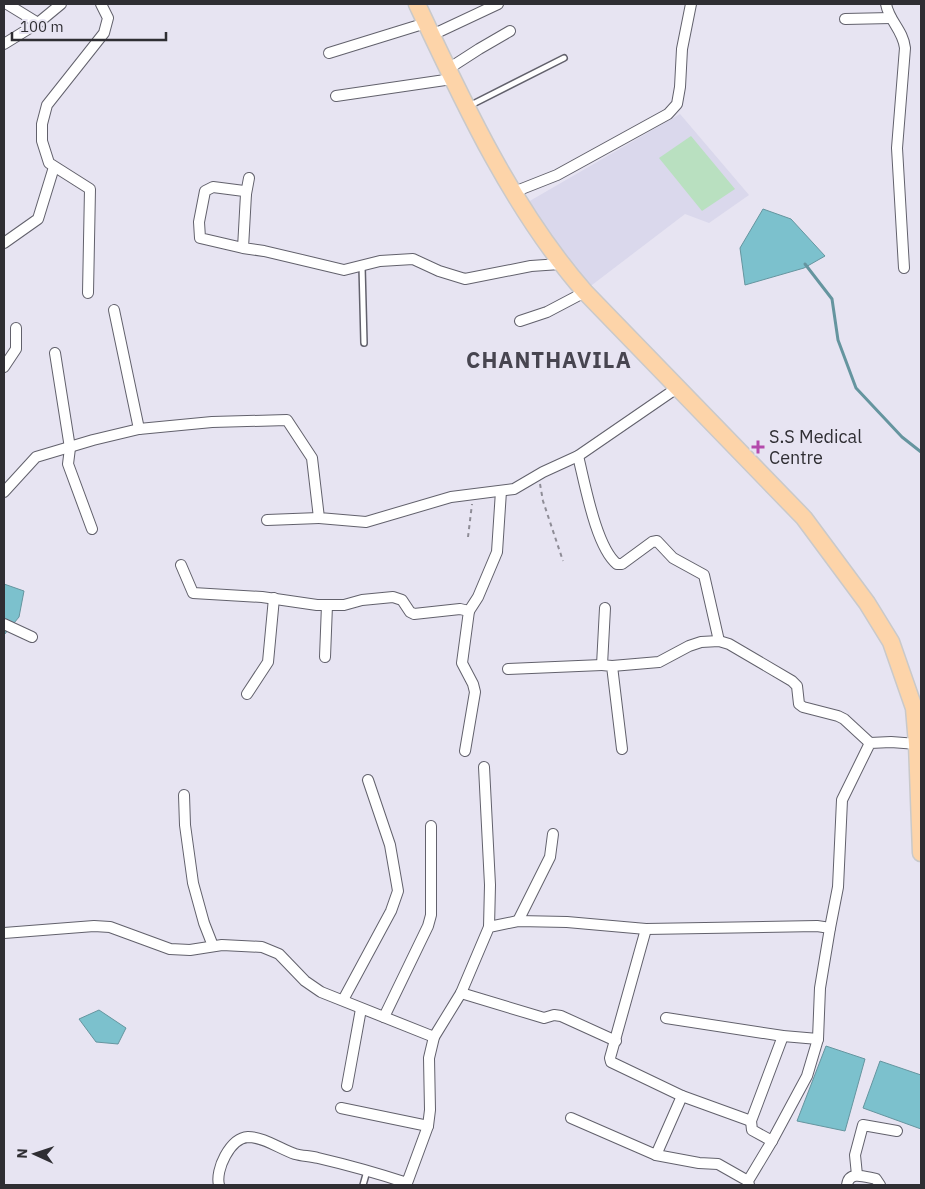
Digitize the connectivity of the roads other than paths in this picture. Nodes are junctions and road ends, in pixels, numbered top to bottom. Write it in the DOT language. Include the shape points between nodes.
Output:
graph roads {
  1 [pos="7,4"];
  2 [pos="61,4"];
  3 [pos="101,4"];
  4 [pos="417,4"];
  5 [pos="498,4"];
  6 [pos="691,4"];
  7 [pos="886,4"];
  8 [pos="891,18"];
  9 [pos="845,19"];
  10 [pos="38,23"];
  11 [pos="429,29"];
  12 [pos="510,31"];
  13 [pos="4,44"];
  14 [pos="329,53"];
  15 [pos="564,58"];
  16 [pos="450,74"];
  17 [pos="336,96"];
  18 [pos="467,107"];
  19 [pos="54,167"];
  20 [pos="248,178"];
  21 [pos="514,192"];
  22 [pos="246,194"];
  23 [pos="4,243"];
  24 [pos="243,248"];
  25 [pos="560,264"];
  26 [pos="362,265"];
  27 [pos="904,268"];
  28 [pos="585,292"];
  29 [pos="88,293"];
  30 [pos="114,310"];
  31 [pos="520,320"];
  32 [pos="16,328"];
  33 [pos="364,343"];
  34 [pos="55,353"];
  35 [pos="4,367"];
  36 [pos="677,388"];
  37 [pos="139,429"];
  38 [pos="70,448"];
  39 [pos="578,456"];
  40 [pos="501,491"];
  41 [pos="4,492"];
  42 [pos="319,518"];
  43 [pos="267,520"];
  44 [pos="92,529"];
  45 [pos="181,565"];
  46 [pos="274,598"];
  47 [pos="327,605"];
  48 [pos="605,608"];
  49 [pos="469,611"];
  50 [pos="4,624"];
  51 [pos="32,637"];
  52 [pos="719,641"];
  53 [pos="326,658"];
  54 [pos="607,665"];
  55 [pos="508,669"];
  56 [pos="247,694"];
  57 [pos="918,703"];
  58 [pos="918,737"];
  59 [pos="870,743"];
  60 [pos="622,749"];
  61 [pos="464,752"];
  62 [pos="484,767"];
  63 [pos="920,777"];
  64 [pos="368,780"];
  65 [pos="184,795"];
  66 [pos="431,826"];
  67 [pos="552,834"];
  68 [pos="921,853"];
  69 [pos="518,921"];
  70 [pos="489,927"];
  71 [pos="830,928"];
  72 [pos="646,929"];
  73 [pos="4,933"];
  74 [pos="213,946"];
  75 [pos="461,994"];
  76 [pos="343,1000"];
  77 [pos="361,1009"];
  78 [pos="384,1017"];
  79 [pos="666,1018"];
  80 [pos="783,1036"];
  81 [pos="434,1037"];
  82 [pos="818,1039"];
  83 [pos="616,1041"];
  84 [pos="347,1086"];
  85 [pos="682,1096"];
  86 [pos="341,1108"];
  87 [pos="571,1118"];
  88 [pos="751,1121"];
  89 [pos="428,1126"];
  90 [pos="897,1131"];
  91 [pos="772,1141"];
  92 [pos="656,1155"];
  93 [pos="367,1171"];
  94 [pos="857,1175"];
  95 [pos="395,1182"];
  96 [pos="748,1183"];
  97 [pos="409,1184"];
  98 [pos="219,1185"];
  99 [pos="363,1185"];
  100 [pos="847,1185"];
  101 [pos="880,1185"];
  1 -- 10 [label="street"];
  2 -- 10 [label="street"];
  3 -- 19 [label="street" via="108,18 104,33 47,105 42,141 49,163"];
  4 -- 11 [label="main road"];
  5 -- 11 [label="street"];
  6 -- 21 [label="street" via="682,50 677,104 668,114 557,174"];
  7 -- 8 [label="street"];
  8 -- 9 [label="street"];
  8 -- 27 [label="street" via="904,38 905,48 898,148"];
  10 -- 13 [label="street"];
  11 -- 14 [label="street"];
  11 -- 16 [label="main road"];
  12 -- 16 [label="street" via="479,49"];
  15 -- 18 [label="lane"];
  16 -- 17 [label="street"];
  16 -- 18 [label="main road"];
  18 -- 21 [label="main road"];
  19 -- 23 [label="street" via="38,219"];
  19 -- 29 [label="street" via="90,189"];
  20 -- 22 [label="street"];
  21 -- 25 [label="main road"];
  22 -- 24 [label="street"];
  22 -- 24 [label="street" via="244,191 213,187 205,190 200,222 200,238"];
  24 -- 26 [label="street" via="344,270"];
  25 -- 26 [label="street" via="531,266 465,279 413,259"];
  25 -- 28 [label="main road"];
  26 -- 33 [label="lane"];
  28 -- 31 [label="street" via="546,312"];
  28 -- 36 [label="main road"];
  30 -- 37 [label="street"];
  32 -- 35 [label="street" via="16,349"];
  34 -- 38 [label="street"];
  36 -- 39 [label="street"];
  36 -- 57 [label="main road" via="804,518 891,642"];
  37 -- 38 [label="street"];
  37 -- 42 [label="street" via="212,422 287,420 312,458"];
  38 -- 41 [label="street" via="36,458"];
  38 -- 44 [label="street" via="68,464"];
  39 -- 40 [label="street" via="514,489"];
  39 -- 52 [label="street" via="591,511 610,558 622,564 657,541 673,558 704,574"];
  40 -- 42 [label="street" via="451,497 366,522"];
  40 -- 49 [label="street" via="497,552 478,598"];
  42 -- 43 [label="street"];
  45 -- 46 [label="street" via="193,593"];
  46 -- 47 [label="street"];
  46 -- 56 [label="street" via="268,662"];
  47 -- 49 [label="street" via="393,597 402,600 414,614"];
  47 -- 53 [label="street"];
  48 -- 54 [label="street"];
  49 -- 61 [label="street" via="462,663 475,692"];
  50 -- 51 [label="street"];
  52 -- 54 [label="street" via="689,646 659,662"];
  52 -- 59 [label="street" via="798,686 799,704 803,708 838,716"];
  54 -- 55 [label="street"];
  54 -- 60 [label="street"];
  57 -- 58 [label="main road"];
  58 -- 59 [label="street"];
  58 -- 63 [label="main road"];
  59 -- 71 [label="street" via="842,800 838,887"];
  62 -- 70 [label="street"];
  63 -- 68 [label="main road"];
  64 -- 76 [label="street" via="390,845 398,891 391,911"];
  65 -- 74 [label="street" via="193,883"];
  66 -- 78 [label="street" via="431,915"];
  67 -- 69 [label="street" via="550,857"];
  69 -- 70 [label="street"];
  69 -- 72 [label="street"];
  70 -- 75 [label="street"];
  71 -- 72 [label="street"];
  71 -- 82 [label="street" via="820,988"];
  72 -- 83 [label="street"];
  73 -- 74 [label="street" via="94,926 110,927 170,949"];
  74 -- 76 [label="street" via="262,947 279,954 305,981 321,992"];
  75 -- 81 [label="street"];
  75 -- 83 [label="street" via="544,1018 561,1016"];
  76 -- 77 [label="street"];
  77 -- 78 [label="street"];
  77 -- 84 [label="street"];
  78 -- 81 [label="street"];
  79 -- 80 [label="street"];
  80 -- 82 [label="street"];
  80 -- 88 [label="street"];
  81 -- 89 [label="street" via="429,1058"];
  82 -- 91 [label="street" via="807,1076"];
  83 -- 85 [label="street" via="611,1062"];
  85 -- 88 [label="street"];
  85 -- 92 [label="street"];
  86 -- 89 [label="street"];
  87 -- 92 [label="street"];
  88 -- 91 [label="street" via="752,1130"];
  89 -- 97 [label="street"];
  90 -- 94 [label="street" via="863,1125 855,1155"];
  91 -- 96 [label="street"];
  92 -- 96 [label="street" via="699,1164 718,1164"];
  93 -- 95 [label="street"];
  93 -- 98 [label="street" via="296,1154 257,1138 246,1137 238,1140 227,1152"];
  93 -- 99 [label="lane"];
  94 -- 100 [label="street" via="851,1176"];
  94 -- 101 [label="street" via="876,1179"];
  95 -- 97 [label="street"];
}
